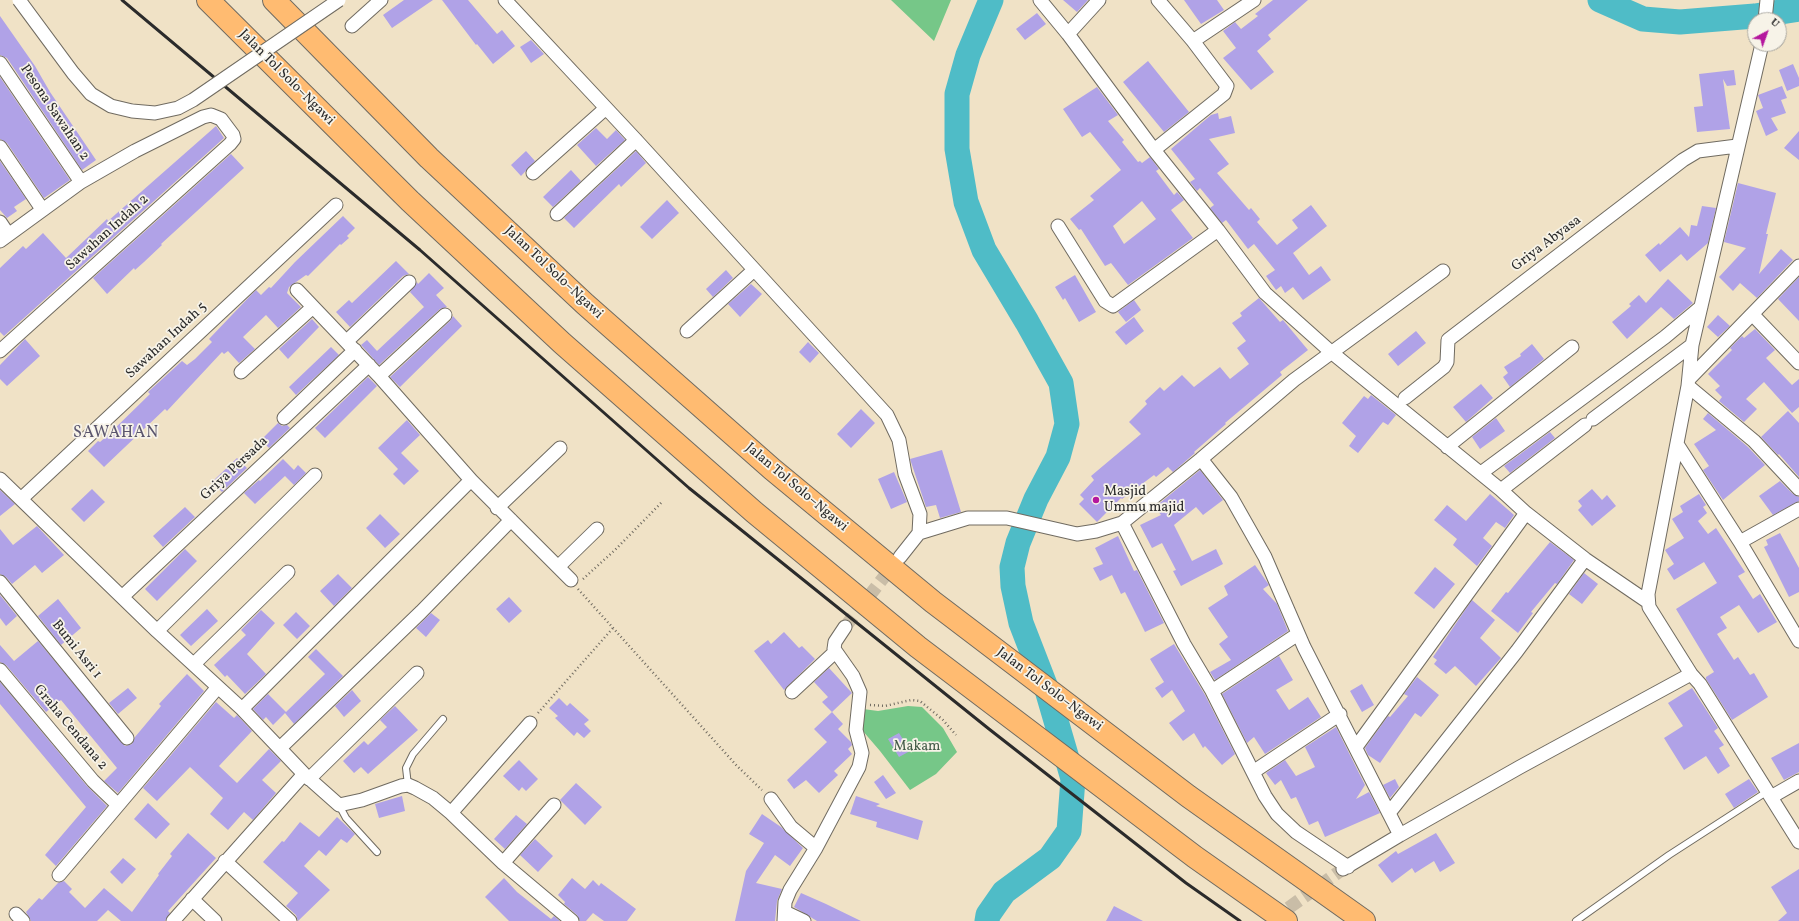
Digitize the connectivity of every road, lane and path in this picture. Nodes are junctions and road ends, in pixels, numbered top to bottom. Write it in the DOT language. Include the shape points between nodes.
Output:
graph roads {
  1 [pos="19,0"];
  2 [pos="274,0"];
  3 [pos="339,0"];
  4 [pos="381,0"];
  5 [pos="505,0"];
  6 [pos="1040,0"];
  7 [pos="1099,0"];
  8 [pos="1158,0"];
  9 [pos="1254,0"];
  10 [pos="1767,0"];
  11 [pos="209,2"];
  12 [pos="1766,12"];
  13 [pos="352,26"];
  14 [pos="1068,34"];
  15 [pos="1193,41"];
  16 [pos="1760,52"];
  17 [pos="0,63"];
  18 [pos="606,108"];
  19 [pos="636,140"];
  20 [pos="1737,146"];
  21 [pos="0,147"];
  22 [pos="1154,150"];
  23 [pos="533,173"];
  24 [pos="81,182"];
  25 [pos="336,205"];
  26 [pos="42,209"];
  27 [pos="557,214"];
  28 [pos="0,222"];
  29 [pos="1058,226"];
  30 [pos="1218,230"];
  31 [pos="4,238"];
  32 [pos="1799,266"];
  33 [pos="754,270"];
  34 [pos="1443,271"];
  35 [pos="409,282"];
  36 [pos="297,290"];
  37 [pos="313,307"];
  38 [pos="1701,307"];
  39 [pos="445,315"];
  40 [pos="1753,315"];
  41 [pos="687,331"];
  42 [pos="1692,345"];
  43 [pos="351,346"];
  44 [pos="1572,347"];
  45 [pos="0,351"];
  46 [pos="1331,352"];
  47 [pos="1799,363"];
  48 [pos="369,365"];
  49 [pos="241,372"];
  50 [pos="379,376"];
  51 [pos="1688,382"];
  52 [pos="1405,398"];
  53 [pos="284,418"];
  54 [pos="1676,444"];
  55 [pos="1447,447"];
  56 [pos="560,448"];
  57 [pos="1201,460"];
  58 [pos="1481,473"];
  59 [pos="315,475"];
  60 [pos="0,479"];
  61 [pos="471,480"];
  62 [pos="1799,489"];
  63 [pos="1501,490"];
  64 [pos="21,499"];
  65 [pos="663,501"];
  66 [pos="497,508"];
  67 [pos="1799,509"];
  68 [pos="1526,512"];
  69 [pos="511,520"];
  70 [pos="1122,522"];
  71 [pos="597,529"];
  72 [pos="919,533"];
  73 [pos="1740,542"];
  74 [pos="900,557"];
  75 [pos="1585,559"];
  76 [pos="558,567"];
  77 [pos="288,572"];
  78 [pos="571,580"];
  79 [pos="0,582"];
  80 [pos="122,597"];
  81 [pos="1648,602"];
  82 [pos="846,627"];
  83 [pos="613,628"];
  84 [pos="157,631"];
  85 [pos="1298,634"];
  86 [pos="1799,641"];
  87 [pos="835,652"];
  88 [pos="194,664"];
  89 [pos="0,670"];
  90 [pos="417,673"];
  91 [pos="1691,674"];
  92 [pos="218,687"];
  93 [pos="1212,691"];
  94 [pos="792,692"];
  95 [pos="860,703"];
  96 [pos="242,709"];
  97 [pos="1340,714"];
  98 [pos="443,720"];
  99 [pos="530,723"];
  100 [pos="956,735"];
  101 [pos="127,738"];
  102 [pos="1356,747"];
  103 [pos="280,748"];
  104 [pos="1253,772"];
  105 [pos="306,776"];
  106 [pos="1799,781"];
  107 [pos="408,785"];
  108 [pos="1769,794"];
  109 [pos="771,799"];
  110 [pos="118,805"];
  111 [pos="339,805"];
  112 [pos="554,805"];
  113 [pos="451,813"];
  114 [pos="1389,813"];
  115 [pos="1400,835"];
  116 [pos="1799,842"];
  117 [pos="816,848"];
  118 [pos="377,852"];
  119 [pos="225,861"];
  120 [pos="503,863"];
  121 [pos="59,875"];
  122 [pos="192,899"];
  123 [pos="784,917"];
  124 [pos="173,921"];
  125 [pos="215,921"];
  126 [pos="290,921"];
  127 [pos="572,921"];
  128 [pos="804,921"];
  129 [pos="1286,921"];
  130 [pos="1364,921"];
  131 [pos="1576,921"];
  1 -- 3 [label="street, bridge" via="91,94 111,106 155,113 178,108 192,100"];
  2 -- 130 [label="highway, Jalan Tol Solo–Ngawi" via="429,158 585,304 772,469 933,602 1188,796"];
  4 -- 13 [label="street"];
  5 -- 18 [label="street"];
  6 -- 14 [label="street"];
  7 -- 14 [label="street"];
  8 -- 15 [label="street"];
  9 -- 15 [label="street"];
  10 -- 12 [label="street"];
  11 -- 129 [label="highway, Jalan Tol Solo–Ngawi" via="410,201 562,343 754,512 918,647 1195,857"];
  14 -- 22 [label="street"];
  15 -- 22 [label="street" via="1224,81 1226,90"];
  16 -- 20 [label="street"];
  17 -- 24 [label="street, Pesona Sawahan 2"];
  18 -- 19 [label="street"];
  18 -- 23 [label="street"];
  19 -- 27 [label="street"];
  19 -- 33 [label="street"];
  20 -- 38 [label="street"];
  20 -- 52 [label="street, Griya Abyasa" via="1698,151 1683,160 1448,340 1447,362 1444,367"];
  21 -- 26 [label="street"];
  22 -- 30 [label="street"];
  24 -- 26 [label="street"];
  24 -- 45 [label="street, Sawahan Indah 2" via="135,151 204,117 211,115 221,119 233,135 234,139 230,144"];
  25 -- 64 [label="street, Sawahan Indah 5"];
  26 -- 31 [label="street"];
  28 -- 31 [label="street"];
  29 -- 30 [label="street" via="1105,301 1113,306"];
  30 -- 46 [label="street" via="1265,293"];
  32 -- 40 [label="street"];
  33 -- 41 [label="street"];
  33 -- 72 [label="street" via="887,415 899,440 905,474 920,514"];
  34 -- 46 [label="street"];
  35 -- 43 [label="street"];
  36 -- 37 [label="street"];
  37 -- 43 [label="street"];
  37 -- 49 [label="street"];
  38 -- 42 [label="street"];
  38 -- 58 [label="street" via="1665,337"];
  39 -- 50 [label="street"];
  40 -- 47 [label="street"];
  40 -- 51 [label="street"];
  42 -- 51 [label="street"];
  42 -- 63 [label="street"];
  43 -- 48 [label="street"];
  43 -- 53 [label="street"];
  44 -- 55 [label="street"];
  46 -- 55 [label="street"];
  46 -- 57 [label="street" via="1294,380"];
  48 -- 50 [label="street"];
  48 -- 80 [label="street, Griya Persada"];
  50 -- 61 [label="street"];
  51 -- 54 [label="street"];
  51 -- 62 [label="street" via="1754,441"];
  54 -- 73 [label="street"];
  54 -- 81 [label="street"];
  55 -- 58 [label="street"];
  56 -- 66 [label="street"];
  57 -- 70 [label="street"];
  57 -- 85 [label="street" via="1231,497 1251,531 1281,591"];
  58 -- 63 [label="street"];
  59 -- 84 [label="street"];
  60 -- 64 [label="street"];
  61 -- 66 [label="street"];
  61 -- 96 [label="street"];
  63 -- 68 [label="street"];
  64 -- 80 [label="street"];
  65 -- 78 [label="path" via="587,575 580,581"];
  66 -- 69 [label="street"];
  67 -- 73 [label="street"];
  68 -- 75 [label="street"];
  68 -- 102 [label="street"];
  69 -- 76 [label="street"];
  69 -- 103 [label="street" via="421,612"];
  70 -- 72 [label="street" via="1096,531 1076,534 1007,518 968,518"];
  70 -- 93 [label="street" via="1184,644"];
  71 -- 76 [label="street"];
  72 -- 74 [label="street"];
  73 -- 86 [label="street"];
  75 -- 81 [label="street"];
  75 -- 114 [label="street" via="1517,651"];
  76 -- 78 [label="street"];
  77 -- 88 [label="street"];
  78 -- 83 [label="path"];
  79 -- 101 [label="street, Bumi Asri 1"];
  80 -- 84 [label="street"];
  81 -- 91 [label="street" via="1651,611"];
  82 -- 87 [label="street" via="835,642"];
  83 -- 99 [label="path"];
  83 -- 109 [label="path" via="737,766"];
  84 -- 88 [label="street"];
  85 -- 93 [label="street"];
  85 -- 97 [label="street"];
  87 -- 94 [label="street"];
  87 -- 95 [label="street" via="853,676 860,692"];
  88 -- 92 [label="street"];
  89 -- 110 [label="street, Graha Cendana 2" via="93,781"];
  90 -- 105 [label="street"];
  91 -- 108 [label="street"];
  91 -- 115 [label="street"];
  92 -- 96 [label="street"];
  92 -- 110 [label="street"];
  93 -- 104 [label="street"];
  95 -- 100 [label="path" via="885,706 911,700 920,701"];
  95 -- 117 [label="street" via="856,730 862,753 859,767"];
  96 -- 103 [label="street"];
  97 -- 102 [label="street"];
  97 -- 104 [label="street"];
  98 -- 107 [label="lane" via="413,754 406,768"];
  99 -- 113 [label="street"];
  102 -- 114 [label="street"];
  103 -- 105 [label="street"];
  104 -- 115 [label="street" via="1277,814 1296,832 1346,868"];
  105 -- 111 [label="street"];
  105 -- 119 [label="street"];
  106 -- 108 [label="street"];
  107 -- 111 [label="street"];
  107 -- 113 [label="street" via="433,798"];
  108 -- 116 [label="street"];
  108 -- 131 [label="lane" via="1669,855"];
  109 -- 117 [label="street" via="791,827"];
  110 -- 121 [label="street"];
  111 -- 118 [label="lane" via="346,818"];
  112 -- 120 [label="street"];
  113 -- 120 [label="street"];
  114 -- 115 [label="street"];
  117 -- 123 [label="street" via="790,890 785,902"];
  119 -- 122 [label="street"];
  119 -- 126 [label="street"];
  120 -- 127 [label="street"];
  122 -- 124 [label="street"];
  122 -- 125 [label="street"];
  123 -- 128 [label="street"];
}
